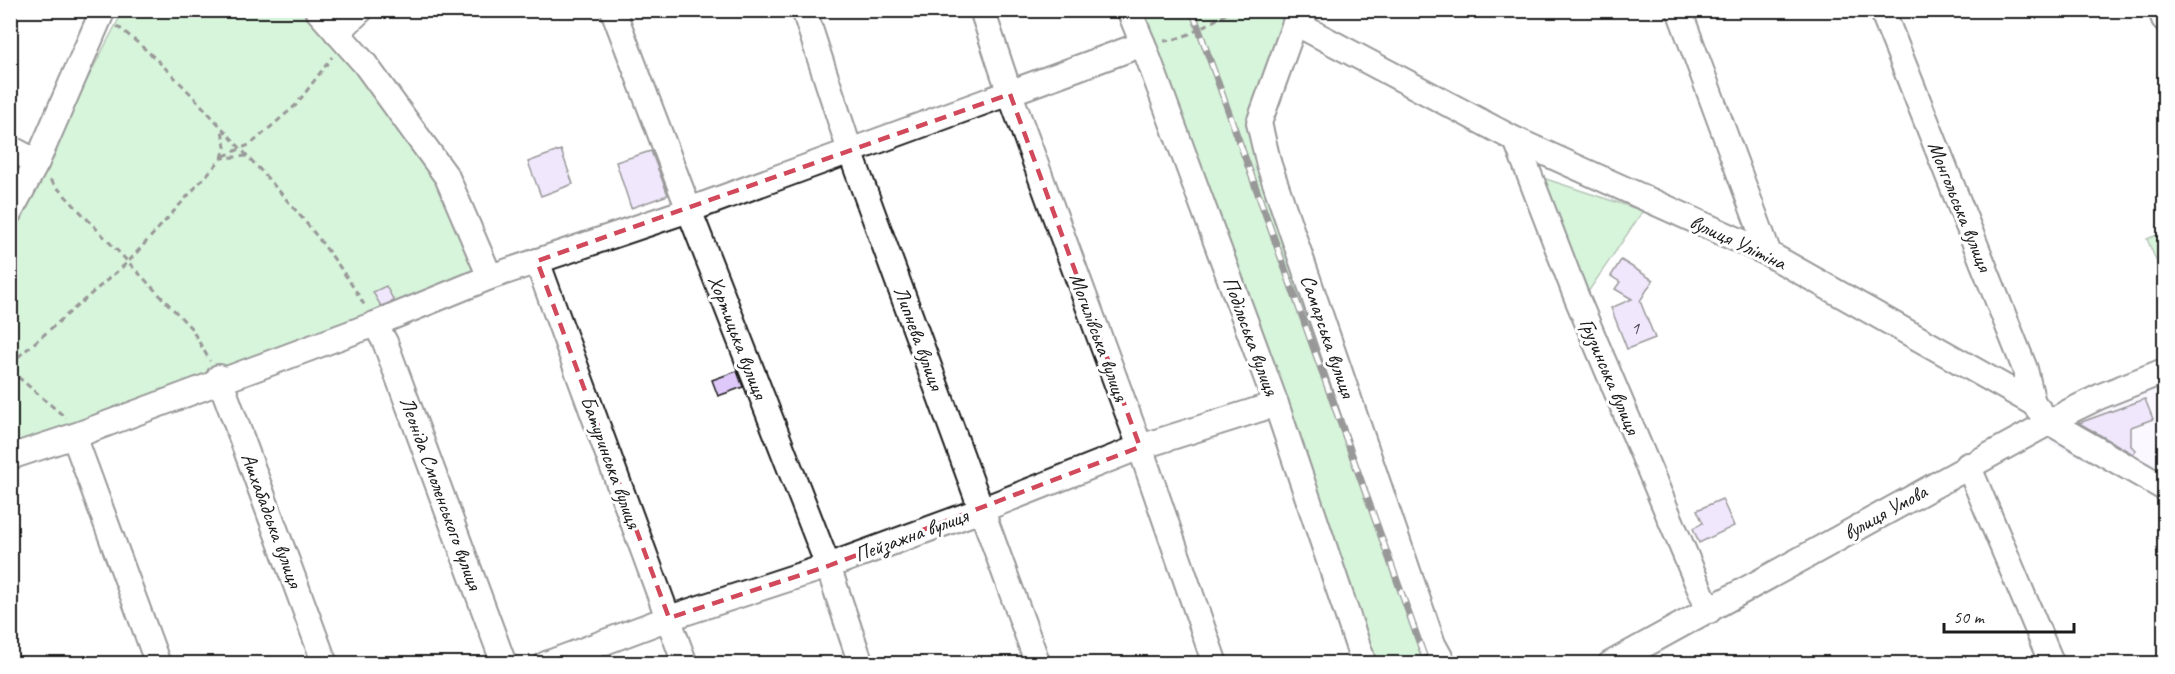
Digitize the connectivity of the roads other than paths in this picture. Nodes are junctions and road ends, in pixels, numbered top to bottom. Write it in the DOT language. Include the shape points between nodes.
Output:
graph roads {
  1 [pos="317,10"];
  2 [pos="361,10"];
  3 [pos="614,10"];
  4 [pos="804,10"];
  5 [pos="982,10"];
  6 [pos="1129,10"];
  7 [pos="1679,10"];
  8 [pos="1882,10"];
  9 [pos="2161,10"];
  10 [pos="102,12"];
  11 [pos="1301,17"];
  12 [pos="2164,19"];
  13 [pos="340,37"];
  14 [pos="1143,44"];
  15 [pos="1010,94"];
  16 [pos="1516,140"];
  17 [pos="10,148"];
  18 [pos="850,151"];
  19 [pos="37,162"];
  20 [pos="689,210"];
  21 [pos="10,212"];
  22 [pos="1769,254"];
  23 [pos="537,261"];
  24 [pos="490,277"];
  25 [pos="375,324"];
  26 [pos="2164,371"];
  27 [pos="220,378"];
  28 [pos="2033,403"];
  29 [pos="1276,404"];
  30 [pos="2049,422"];
  31 [pos="74,436"];
  32 [pos="1140,447"];
  33 [pos="10,457"];
  34 [pos="1968,465"];
  35 [pos="2164,488"];
  36 [pos="981,510"];
  37 [pos="828,566"];
  38 [pos="1709,611"];
  39 [pos="669,618"];
  40 [pos="158,663"];
  41 [pos="325,663"];
  42 [pos="504,663"];
  43 [pos="546,663"];
  44 [pos="685,663"];
  45 [pos="861,663"];
  46 [pos="1038,663"];
  47 [pos="1215,663"];
  48 [pos="1364,663"];
  49 [pos="1444,663"];
  50 [pos="1610,663"];
  51 [pos="2052,663"];
  1 -- 13 [label="street"];
  2 -- 13 [label="street"];
  3 -- 20 [label="street, Хортицька вулиця"];
  4 -- 18 [label="street, Липнева вулиця"];
  5 -- 15 [label="street, Могилівська вулиця"];
  6 -- 14 [label="street, Подільська вулиця"];
  7 -- 22 [label="street"];
  8 -- 28 [label="street, Монгольська вулиця" via="2025,369"];
  9 -- 12 [label="street"];
  10 -- 19 [label="street"];
  11 -- 16 [label="street, вулиця Улітіна"];
  11 -- 49 [label="street, Самарська вулиця" via="1259,123 1269,165 1429,632"];
  13 -- 24 [label="street" via="365,64 447,177"];
  14 -- 15 [label="street"];
  14 -- 29 [label="street, Подільська вулиця"];
  15 -- 18 [label="street"];
  15 -- 32 [label="street, Могилівська вулиця"];
  16 -- 22 [label="street, вулиця Улітіна"];
  16 -- 38 [label="street, Грузинська вулиця" via="1576,296"];
  17 -- 19 [label="street"];
  18 -- 20 [label="street"];
  18 -- 36 [label="street, Липнева вулиця"];
  19 -- 21 [label="street"];
  20 -- 23 [label="street"];
  20 -- 37 [label="street, Хортицька вулиця"];
  22 -- 28 [label="street, вулиця Улітіна"];
  23 -- 24 [label="street"];
  23 -- 39 [label="street, Батуринська вулиця"];
  24 -- 25 [label="street"];
  25 -- 27 [label="street"];
  25 -- 42 [label="street, Леоніда Смоленського вулиця"];
  26 -- 30 [label="street, вулиця Умова"];
  27 -- 31 [label="street"];
  27 -- 41 [label="street, Ашхабадська вулиця"];
  28 -- 30 [label="street, вулиця Улітіна"];
  29 -- 32 [label="street, Пейзажна вулиця"];
  29 -- 48 [label="street, Подільська вулиця"];
  30 -- 34 [label="street, вулиця Умова"];
  30 -- 35 [label="street, вулиця Улітіна"];
  31 -- 33 [label="street"];
  31 -- 40 [label="street"];
  32 -- 36 [label="street, Пейзажна вулиця"];
  32 -- 47 [label="street, Могилівська вулиця"];
  34 -- 38 [label="street, вулиця Умова"];
  34 -- 51 [label="street"];
  36 -- 37 [label="street, Пейзажна вулиця"];
  36 -- 46 [label="street, Липнева вулиця"];
  37 -- 39 [label="street, Пейзажна вулиця"];
  37 -- 45 [label="street, Хортицька вулиця"];
  38 -- 50 [label="street, вулиця Умова"];
  39 -- 43 [label="street, Пейзажна вулиця"];
  39 -- 44 [label="street, Батуринська вулиця"];
}
